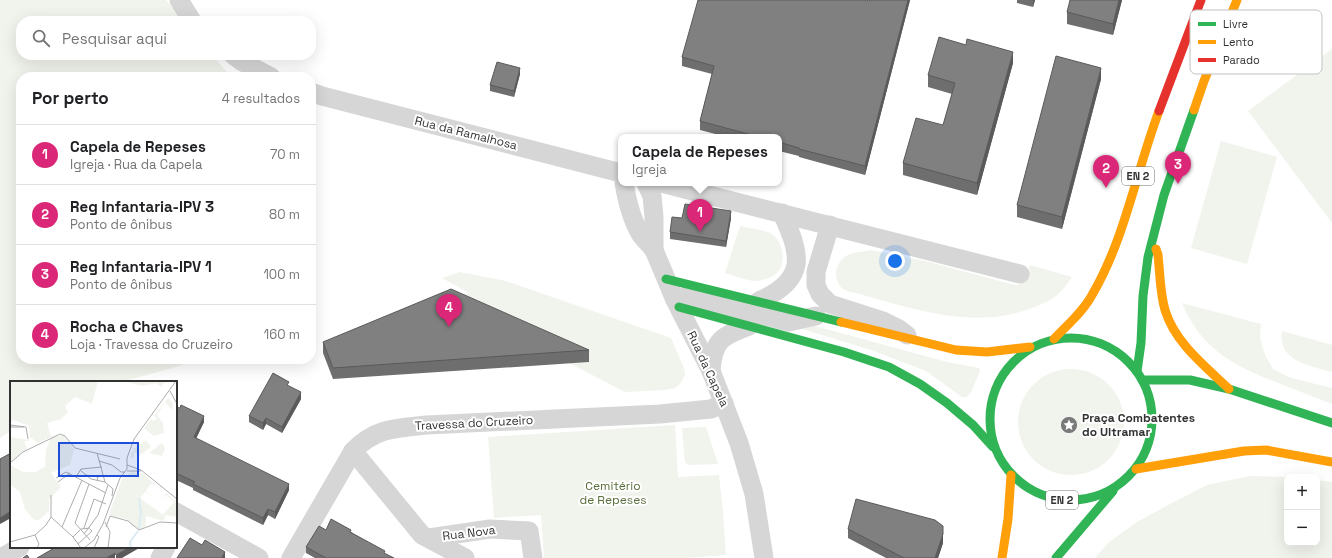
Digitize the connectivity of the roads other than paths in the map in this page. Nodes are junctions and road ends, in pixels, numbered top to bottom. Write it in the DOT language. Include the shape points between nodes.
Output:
graph roads {
  1 [pos="179,0"];
  2 [pos="1201,0"];
  3 [pos="1237,0"];
  4 [pos="1197,10"];
  5 [pos="1233,10"];
  6 [pos="189,16"];
  7 [pos="1190,29"];
  8 [pos="240,60"];
  9 [pos="262,72"];
  10 [pos="1207,74"];
  11 [pos="316,94"];
  12 [pos="618,172"];
  13 [pos="624,186"];
  14 [pos="647,186"];
  15 [pos="673,186"];
  16 [pos="782,213"];
  17 [pos="830,225"];
  18 [pos="1153,236"];
  19 [pos="654,250"];
  20 [pos="1020,274"];
  21 [pos="666,279"];
  22 [pos="759,302"];
  23 [pos="677,303"];
  24 [pos="816,316"];
  25 [pos="749,326"];
  26 [pos="1054,339"];
  27 [pos="912,340"];
  28 [pos="1031,347"];
  29 [pos="1137,370"];
  30 [pos="711,371"];
  31 [pos="1142,380"];
  32 [pos="1229,389"];
  33 [pos="724,404"];
  34 [pos="1332,423"];
  35 [pos="352,451"];
  36 [pos="996,452"];
  37 [pos="1332,462"];
  38 [pos="1136,469"];
  39 [pos="1011,475"];
  40 [pos="1116,487"];
  41 [pos="177,516"];
  42 [pos="429,538"];
  43 [pos="18,548"];
  44 [pos="165,548"];
  45 [pos="1,558"];
  46 [pos="160,558"];
  47 [pos="259,558"];
  48 [pos="291,558"];
  49 [pos="465,558"];
  50 [pos="533,558"];
  51 [pos="764,558"];
  52 [pos="1002,558"];
  53 [pos="1056,558"];
  1 -- 6 [label="street"];
  2 -- 4 [label="main road, EN 2"];
  3 -- 5 [label="main road, EN 2"];
  7 -- 26 [label="main road, EN 2" via="1153,127 1112,257 1083,309"];
  8 -- 9 [label="street"];
  10 -- 18 [label="main road, EN 2" via="1164,194"];
  11 -- 12 [label="street, Rua da Ramalhosa"];
  13 -- 19 [label="street" via="633,218"];
  14 -- 19 [label="street, Rua da Capela" via="652,196"];
  15 -- 16 [label="street"];
  16 -- 17 [label="street"];
  16 -- 22 [label="street" via="791,233 797,261 786,285 774,295"];
  17 -- 20 [label="street"];
  17 -- 27 [label="street" via="816,272 816,285 820,294 830,304 899,328"];
  18 -- 29 [label="main road, EN 2" via="1143,296"];
  18 -- 32 [label="main road" via="1167,317 1184,346"];
  19 -- 21 [label="street, Rua da Capela"];
  21 -- 22 [label="main road"];
  21 -- 23 [label="street, Rua da Capela"];
  22 -- 24 [label="main road"];
  23 -- 24 [label="street" via="686,296 789,322"];
  23 -- 25 [label="main road"];
  23 -- 30 [label="street, Rua da Capela"];
  24 -- 27 [label="main road"];
  25 -- 30 [label="street" via="730,333 721,340 715,348"];
  25 -- 36 [label="main road" via="889,367 947,403 983,435"];
  26 -- 28 [label="main road, EN 2"];
  26 -- 29 [label="main road, EN 2" via="1077,337 1100,342 1121,354"];
  27 -- 28 [label="main road" via="965,352 988,353"];
  28 -- 36 [label="main road, EN 2" via="1012,362 998,381 990,404 989,428"];
  29 -- 31 [label="main road, EN 2"];
  30 -- 33 [label="street, Rua da Capela"];
  31 -- 32 [label="main road" via="1190,380"];
  31 -- 38 [label="main road, EN 2" via="1149,394 1153,420 1148,446"];
  32 -- 34 [label="main road"];
  33 -- 35 [label="street, Travessa do Cruzeiro" via="711,409 660,414 394,428 376,434"];
  33 -- 51 [label="street, Rua da Capela" via="754,494"];
  35 -- 42 [label="street, Rua Nova" via="422,535"];
  35 -- 48 [label="street, Travessa do Cruzeiro"];
  36 -- 39 [label="main road, EN 2"];
  37 -- 38 [label="main road" via="1266,450"];
  38 -- 40 [label="main road, EN 2"];
  39 -- 40 [label="main road, EN 2" via="1034,492 1061,500 1090,498"];
  39 -- 52 [label="main road"];
  40 -- 53 [label="main road, EN 2"];
  41 -- 47 [label="street"];
  42 -- 49 [label="street, Rua Nova"];
  42 -- 50 [label="street, Rua Nova" via="490,529 529,531"];
  43 -- 45 [label="street"];
  44 -- 46 [label="street"];
}
